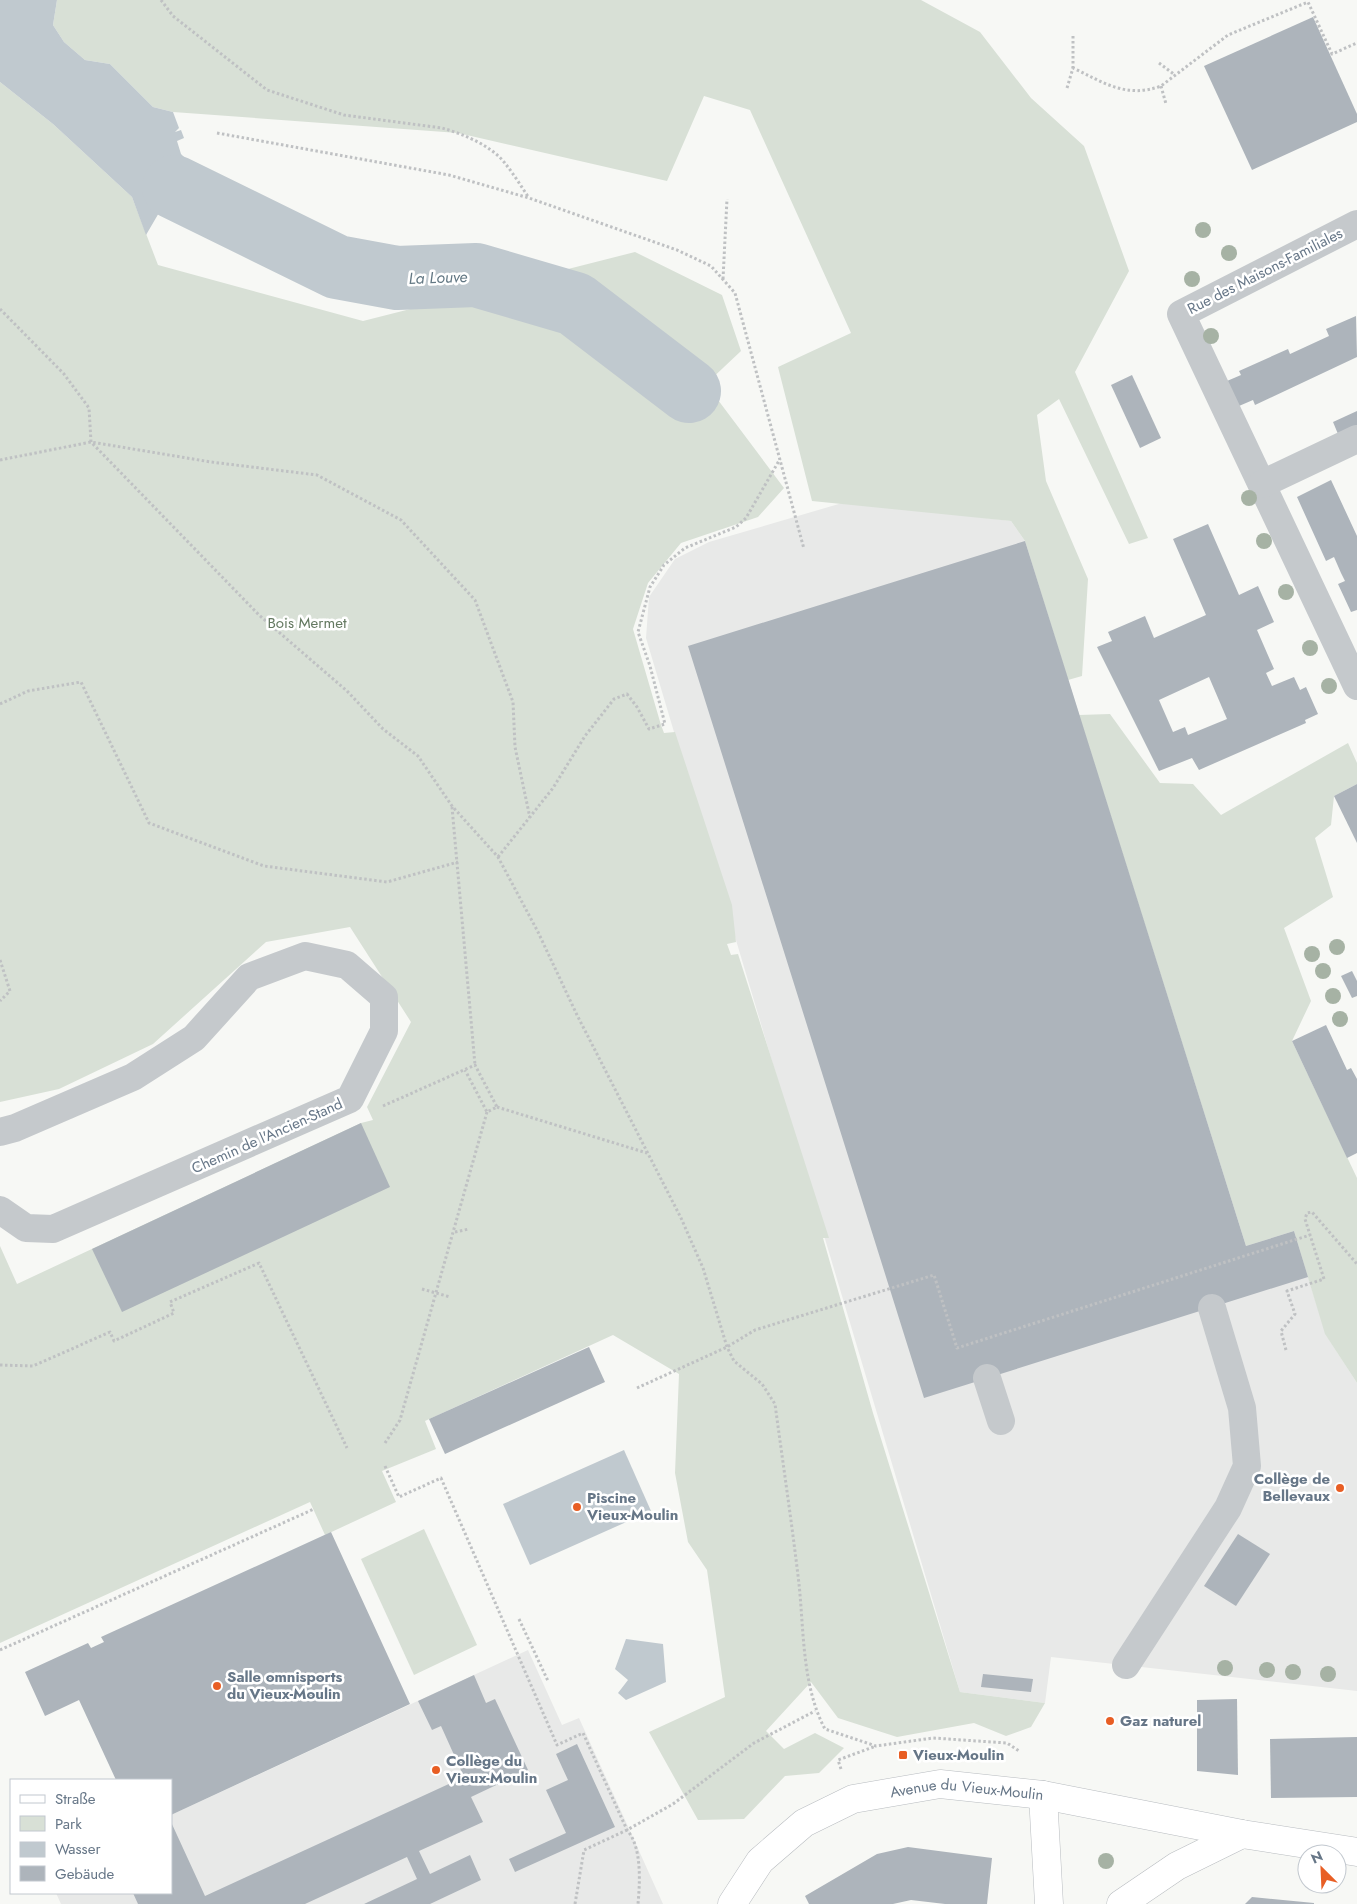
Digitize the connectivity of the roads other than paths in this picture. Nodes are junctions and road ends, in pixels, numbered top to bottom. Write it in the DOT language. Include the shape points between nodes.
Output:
graph roads {
  1 [pos="1357,224"];
  2 [pos="1357,439"];
  3 [pos="1262,484"];
  4 [pos="1357,686"];
  5 [pos="0,1132"];
  6 [pos="0,1210"];
  7 [pos="1212,1308"];
  8 [pos="987,1378"];
  9 [pos="1001,1421"];
  10 [pos="1126,1665"];
  11 [pos="1043,1795"];
  12 [pos="1242,1834"];
  13 [pos="1357,1852"];
  14 [pos="732,1904"];
  15 [pos="1050,1904"];
  16 [pos="1121,1904"];
  1 -- 3 [label="street, Rue des Maisons-Familiales" via="1181,314"];
  2 -- 3 [label="street"];
  3 -- 4 [label="street, Rue des Maisons-Familiales"];
  5 -- 6 [label="street, Chemin de l'Ancien-Stand" via="133,1077 194,1038 248,977 305,956 347,965 384,997 384,1031 350,1099 53,1229 26,1228"];
  7 -- 10 [label="street" via="1242,1408 1247,1466 1228,1508"];
  8 -- 9 [label="street"];
  11 -- 12 [label="main road, Avenue du Vieux-Moulin"];
  11 -- 14 [label="main road, Avenue du Vieux-Moulin" via="940,1784 852,1799 804,1822 760,1861"];
  11 -- 15 [label="main road"];
  12 -- 13 [label="main road, Avenue du Vieux-Moulin"];
  12 -- 16 [label="main road" via="1177,1866"];
}
